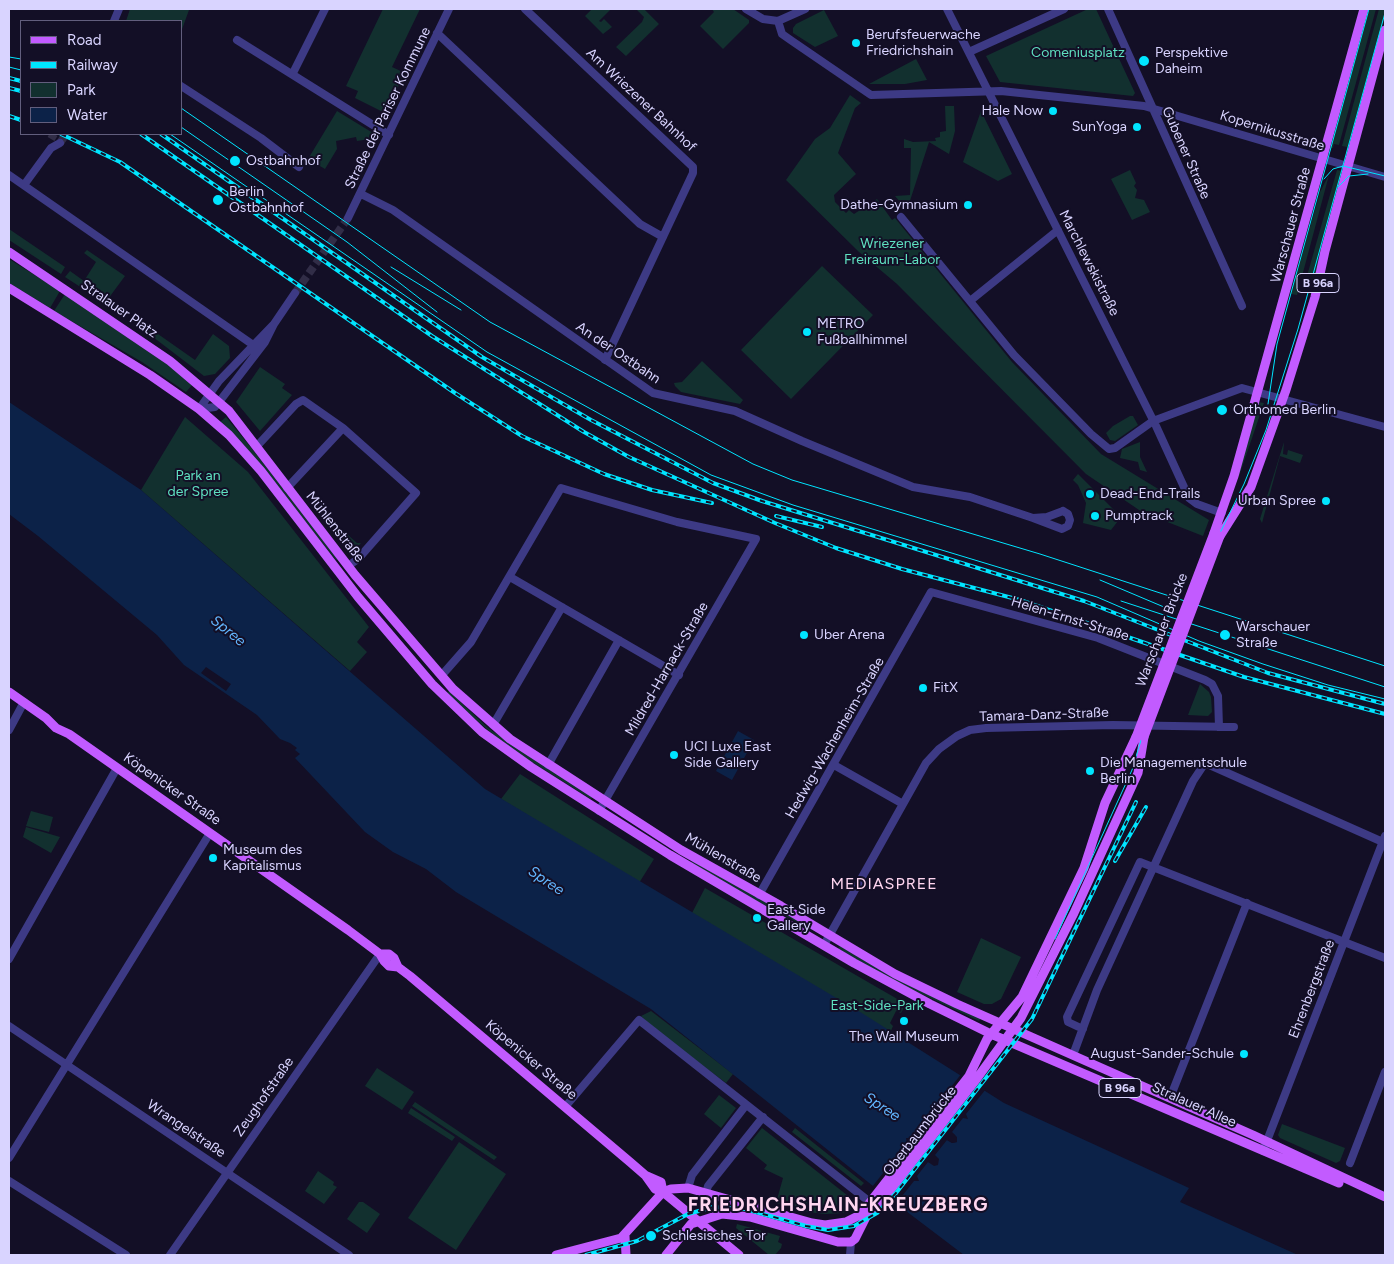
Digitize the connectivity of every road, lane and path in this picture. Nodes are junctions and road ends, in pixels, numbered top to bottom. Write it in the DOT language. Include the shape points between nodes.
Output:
graph roads {
  1 [pos="325,9"];
  2 [pos="449,9"];
  3 [pos="525,9"];
  4 [pos="746,9"];
  5 [pos="805,9"];
  6 [pos="946,9"];
  7 [pos="1064,9"];
  8 [pos="1108,9"];
  9 [pos="1364,9"];
  10 [pos="778,20"];
  11 [pos="1385,30"];
  12 [pos="438,33"];
  13 [pos="237,40"];
  14 [pos="969,52"];
  15 [pos="293,73"];
  16 [pos="182,87"];
  17 [pos="990,91"];
  18 [pos="1152,108"];
  19 [pos="389,134"];
  20 [pos="50,139"];
  21 [pos="60,144"];
  22 [pos="51,148"];
  23 [pos="1323,159"];
  24 [pos="1348,166"];
  25 [pos="299,167"];
  26 [pos="9,174"];
  27 [pos="1385,177"];
  28 [pos="24,185"];
  29 [pos="361,194"];
  30 [pos="901,216"];
  31 [pos="348,218"];
  32 [pos="1058,230"];
  33 [pos="663,237"];
  34 [pos="9,252"];
  35 [pos="9,288"];
  36 [pos="295,293"];
  37 [pos="970,301"];
  38 [pos="1242,306"];
  39 [pos="256,347"];
  40 [pos="605,360"];
  41 [pos="1258,391"];
  42 [pos="210,393"];
  43 [pos="1284,398"];
  44 [pos="220,402"];
  45 [pos="199,409"];
  46 [pos="1153,421"];
  47 [pos="343,428"];
  48 [pos="1385,428"];
  49 [pos="258,446"];
  50 [pos="287,488"];
  51 [pos="1222,513"];
  52 [pos="1232,516"];
  53 [pos="1033,518"];
  54 [pos="1217,535"];
  55 [pos="348,566"];
  56 [pos="339,573"];
  57 [pos="510,578"];
  58 [pos="932,592"];
  59 [pos="562,607"];
  60 [pos="619,640"];
  61 [pos="679,675"];
  62 [pos="442,676"];
  63 [pos="432,684"];
  64 [pos="9,692"];
  65 [pos="24,702"];
  66 [pos="493,725"];
  67 [pos="1219,727"];
  68 [pos="1234,727"];
  69 [pos="9,730"];
  70 [pos="1140,737"];
  71 [pos="548,765"];
  72 [pos="834,765"];
  73 [pos="117,768"];
  74 [pos="605,801"];
  75 [pos="903,804"];
  76 [pos="599,811"];
  77 [pos="210,833"];
  78 [pos="1384,840"];
  79 [pos="1154,867"];
  80 [pos="759,895"];
  81 [pos="1247,903"];
  82 [pos="830,934"];
  83 [pos="1344,941"];
  84 [pos="824,945"];
  85 [pos="380,954"];
  86 [pos="1385,958"];
  87 [pos="9,959"];
  88 [pos="1001,1023"];
  89 [pos="9,1026"];
  90 [pos="1083,1028"];
  91 [pos="1014,1029"];
  92 [pos="991,1034"];
  93 [pos="1005,1040"];
  94 [pos="1073,1055"];
  95 [pos="67,1064"];
  96 [pos="1385,1072"];
  97 [pos="972,1079"];
  98 [pos="1170,1098"];
  99 [pos="746,1105"];
  100 [pos="565,1107"];
  101 [pos="763,1117"];
  102 [pos="1266,1141"];
  103 [pos="1262,1151"];
  104 [pos="9,1158"];
  105 [pos="1350,1162"];
  106 [pos="228,1173"];
  107 [pos="9,1181"];
  108 [pos="688,1188"];
  109 [pos="663,1192"];
  110 [pos="706,1193"];
  111 [pos="1385,1197"];
  112 [pos="1385,1204"];
  113 [pos="874,1205"];
  114 [pos="698,1221"];
  115 [pos="625,1236"];
  116 [pos="851,1242"];
  117 [pos="126,1255"];
  118 [pos="170,1255"];
  119 [pos="349,1255"];
  120 [pos="556,1255"];
  121 [pos="626,1255"];
  122 [pos="666,1255"];
  123 [pos="739,1255"];
  124 [pos="850,1255"];
  1 -- 15 [label="street"];
  2 -- 12 [label="street, Straße der Pariser Kommune"];
  3 -- 33 [label="street, Am Wriezener Bahnhof" via="692,166 693,173"];
  4 -- 10 [label="street" via="763,19"];
  5 -- 10 [label="street"];
  6 -- 14 [label="street, Marchlewskistraße"];
  7 -- 14 [label="street"];
  8 -- 18 [label="street, Gubener Straße"];
  9 -- 23 [label="main road, Warschauer Straße / B 96a"];
  10 -- 17 [label="street, Kopernikusstraße" via="782,34 871,95"];
  11 -- 24 [label="main road, B 96a"];
  12 -- 19 [label="street, Straße der Pariser Kommune"];
  12 -- 33 [label="street" via="640,224"];
  13 -- 15 [label="street"];
  14 -- 17 [label="street, Marchlewskistraße"];
  15 -- 19 [label="street"];
  16 -- 25 [label="street" via="262,138"];
  17 -- 18 [label="street, Kopernikusstraße"];
  17 -- 32 [label="street, Marchlewskistraße"];
  18 -- 23 [label="street, Kopernikusstraße"];
  18 -- 38 [label="street, Gubener Straße"];
  19 -- 29 [label="street, Straße der Pariser Kommune"];
  20 -- 22 [label="street"];
  21 -- 22 [label="street"];
  22 -- 28 [label="street"];
  23 -- 24 [label="street, Kopernikusstraße"];
  23 -- 41 [label="main road, Warschauer Straße / B 96a"];
  24 -- 27 [label="street, Kopernikusstraße"];
  24 -- 43 [label="main road, B 96a" via="1315,297"];
  26 -- 28 [label="street"];
  28 -- 39 [label="street"];
  29 -- 31 [label="street, Straße der Pariser Kommune"];
  29 -- 40 [label="street, An der Ostbahn" via="393,210"];
  30 -- 37 [label="street"];
  32 -- 37 [label="street"];
  32 -- 46 [label="street, Marchlewskistraße"];
  33 -- 40 [label="street, Am Wriezener Bahnhof"];
  34 -- 42 [label="main road, Stralauer Platz" via="170,361"];
  35 -- 45 [label="main road"];
  36 -- 39 [label="street" via="269,336"];
  37 -- 46 [label="street" via="1014,355 1108,449"];
  39 -- 42 [label="street"];
  39 -- 44 [label="street"];
  40 -- 53 [label="street, An der Ostbahn" via="653,393 735,411 913,487 976,499"];
  41 -- 43 [label="street"];
  41 -- 46 [label="street" via="1238,389"];
  41 -- 51 [label="main road, Warschauer Straße / B 96a"];
  42 -- 44 [label="main road, Mühlenstraße"];
  42 -- 45 [label="street"];
  43 -- 48 [label="street"];
  43 -- 52 [label="main road, B 96a" via="1252,484"];
  44 -- 45 [label="street" via="215,407"];
  44 -- 49 [label="main road, Mühlenstraße"];
  45 -- 56 [label="main road, Mühlenstraße" via="230,435 250,458"];
  46 -- 51 [label="street, Marchlewskistraße" via="1189,498"];
  47 -- 49 [label="street" via="303,400"];
  47 -- 50 [label="street"];
  47 -- 55 [label="street" via="416,493 358,559"];
  49 -- 50 [label="main road, Mühlenstraße"];
  50 -- 55 [label="main road, Mühlenstraße"];
  51 -- 52 [label="main road"];
  51 -- 54 [label="main road, Warschauer Straße / B 96a"];
  52 -- 54 [label="main road, B 96a"];
  54 -- 70 [label="main road, Warschauer Brücke / B 96a, bridge"];
  55 -- 56 [label="main road"];
  55 -- 62 [label="main road, Mühlenstraße"];
  56 -- 63 [label="main road, Mühlenstraße"];
  57 -- 59 [label="street"];
  57 -- 61 [label="street, Mildred-Harnack-Straße" via="562,488 668,520 756,538"];
  57 -- 62 [label="street" via="471,642"];
  58 -- 67 [label="street, Helen-Ernst-Straße" via="1098,638 1206,680 1218,696"];
  58 -- 72 [label="street, Hedwig-Wachenheim-Straße"];
  59 -- 60 [label="street"];
  59 -- 66 [label="street"];
  60 -- 61 [label="street"];
  60 -- 71 [label="street"];
  61 -- 74 [label="street, Mildred-Harnack-Straße"];
  62 -- 63 [label="main road"];
  62 -- 66 [label="main road, Mühlenstraße"];
  63 -- 76 [label="main road, Mühlenstraße" via="490,738"];
  64 -- 65 [label="main road, Köpenicker Straße"];
  65 -- 69 [label="street"];
  65 -- 73 [label="main road, Köpenicker Straße" via="56,728"];
  66 -- 71 [label="main road, Mühlenstraße"];
  67 -- 68 [label="street, Tamara-Danz-Straße"];
  67 -- 75 [label="street, Tamara-Danz-Straße" via="970,730 950,740 934,754"];
  70 -- 88 [label="main road, B 96a" via="1105,803 1084,868 1024,993"];
  70 -- 91 [label="main road, B 96a" via="1138,773 1057,948"];
  71 -- 74 [label="main road, Mühlenstraße"];
  72 -- 75 [label="street"];
  72 -- 80 [label="street, Hedwig-Wachenheim-Straße"];
  73 -- 77 [label="main road, Köpenicker Straße"];
  73 -- 87 [label="street"];
  74 -- 76 [label="street, Mildred-Harnack-Straße"];
  74 -- 80 [label="main road, Mühlenstraße"];
  75 -- 82 [label="street, Tamara-Danz-Straße"];
  76 -- 84 [label="main road, Mühlenstraße"];
  77 -- 85 [label="main road, Köpenicker Straße"];
  77 -- 95 [label="street"];
  78 -- 79 [label="street" via="1205,763"];
  78 -- 83 [label="street, Ehrenbergstraße"];
  79 -- 81 [label="street"];
  79 -- 90 [label="street" via="1097,990"];
  79 -- 90 [label="street" via="1140,862 1067,1017 1068,1022"];
  80 -- 82 [label="main road, Mühlenstraße"];
  81 -- 83 [label="street"];
  81 -- 98 [label="street"];
  82 -- 84 [label="street, Tamara-Danz-Straße"];
  82 -- 88 [label="main road, Mühlenstraße" via="895,974"];
  83 -- 86 [label="street"];
  83 -- 102 [label="street, Ehrenbergstraße"];
  84 -- 92 [label="main road, Mühlenstraße"];
  85 -- 100 [label="main road, Köpenicker Straße" via="386,964 398,967"];
  85 -- 106 [label="street, Zeughofstraße"];
  88 -- 91 [label="main road, Mühlenstraße"];
  88 -- 92 [label="main road, B 96a"];
  89 -- 95 [label="street, Wrangelstraße"];
  90 -- 94 [label="street"];
  91 -- 93 [label="main road, B 96a"];
  91 -- 94 [label="main road, Stralauer Allee / B 96a"];
  92 -- 93 [label="main road, Stralauer Allee / B 96a"];
  92 -- 97 [label="main road, B 96a"];
  93 -- 97 [label="main road, B 96a"];
  93 -- 103 [label="main road, Stralauer Allee / B 96a"];
  94 -- 98 [label="main road, Stralauer Allee / B 96a"];
  95 -- 104 [label="street"];
  95 -- 106 [label="street, Wrangelstraße"];
  96 -- 105 [label="street"];
  97 -- 113 [label="main road, Oberbaumbrücke"];
  98 -- 102 [label="main road, Stralauer Allee / B 96a"];
  99 -- 100 [label="street" via="639,1020"];
  99 -- 101 [label="street"];
  99 -- 108 [label="street" via="693,1174"];
  100 -- 109 [label="main road, Köpenicker Straße" via="645,1175 653,1187"];
  101 -- 110 [label="street" via="708,1186"];
  101 -- 113 [label="street"];
  102 -- 103 [label="street, Ehrenbergstraße"];
  102 -- 111 [label="main road, Stralauer Allee / B 96a"];
  103 -- 112 [label="main road, Stralauer Allee / B 96a"];
  106 -- 118 [label="street, Zeughofstraße"];
  106 -- 119 [label="street, Wrangelstraße"];
  107 -- 117 [label="street"];
  108 -- 109 [label="main road"];
  108 -- 110 [label="main road"];
  109 -- 114 [label="main road, Köpenicker Straße"];
  109 -- 115 [label="main road"];
  110 -- 113 [label="main road" via="825,1225 853,1219"];
  113 -- 116 [label="main road" via="861,1232"];
  114 -- 116 [label="main road" via="722,1214 738,1214 838,1242"];
  114 -- 122 [label="main road" via="686,1230"];
  114 -- 123 [label="main road, Köpenicker Straße"];
  115 -- 120 [label="main road" via="613,1242"];
  115 -- 121 [label="main road"];
  116 -- 124 [label="street"];
}
